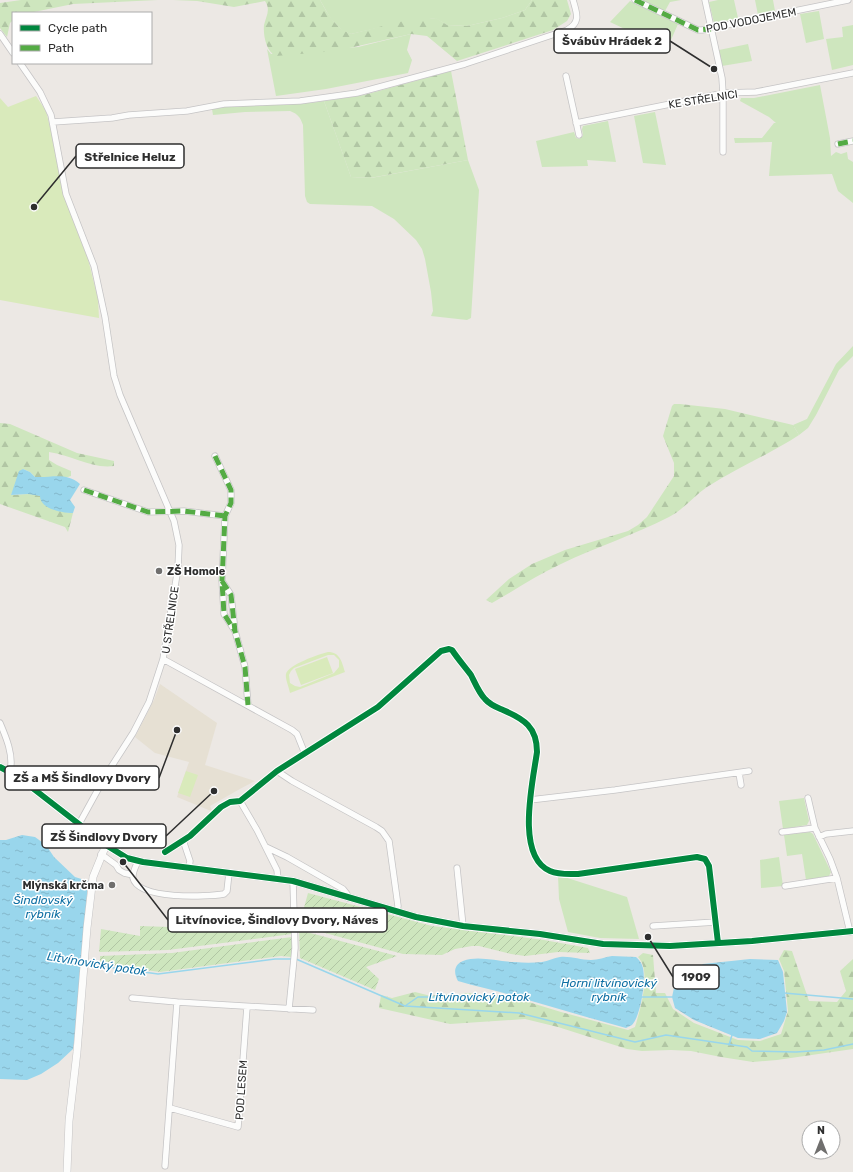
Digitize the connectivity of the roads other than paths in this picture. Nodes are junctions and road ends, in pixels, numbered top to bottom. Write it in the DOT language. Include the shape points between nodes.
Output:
graph roads {
  1 [pos="573,0"];
  2 [pos="635,0"];
  3 [pos="705,0"];
  4 [pos="848,0"];
  5 [pos="712,29"];
  6 [pos="0,34"];
  7 [pos="12,52"];
  8 [pos="21,64"];
  9 [pos="853,73"];
  10 [pos="566,76"];
  11 [pos="723,93"];
  12 [pos="53,122"];
  13 [pos="576,123"];
  14 [pos="579,135"];
  15 [pos="853,141"];
  16 [pos="838,144"];
  17 [pos="723,152"];
  18 [pos="215,456"];
  19 [pos="84,490"];
  20 [pos="170,511"];
  21 [pos="224,516"];
  22 [pos="222,581"];
  23 [pos="235,630"];
  24 [pos="163,659"];
  25 [pos="248,705"];
  26 [pos="0,723"];
  27 [pos="305,754"];
  28 [pos="0,767"];
  29 [pos="10,771"];
  30 [pos="277,771"];
  31 [pos="749,771"];
  32 [pos="739,773"];
  33 [pos="741,785"];
  34 [pos="808,798"];
  35 [pos="530,800"];
  36 [pos="240,801"];
  37 [pos="79,824"];
  38 [pos="815,828"];
  39 [pos="853,831"];
  40 [pos="782,832"];
  41 [pos="819,837"];
  42 [pos="183,840"];
  43 [pos="106,845"];
  44 [pos="266,847"];
  45 [pos="165,852"];
  46 [pos="101,854"];
  47 [pos="138,861"];
  48 [pos="189,868"];
  49 [pos="457,868"];
  50 [pos="229,873"];
  51 [pos="133,876"];
  52 [pos="837,878"];
  53 [pos="278,879"];
  54 [pos="293,881"];
  55 [pos="785,886"];
  56 [pos="348,898"];
  57 [pos="397,911"];
  58 [pos="716,922"];
  59 [pos="463,926"];
  60 [pos="653,926"];
  61 [pos="852,931"];
  62 [pos="718,943"];
  63 [pos="132,998"];
  64 [pos="177,1002"];
  65 [pos="247,1007"];
  66 [pos="289,1009"];
  67 [pos="313,1010"];
  68 [pos="170,1108"];
  69 [pos="165,1166"];
  70 [pos="67,1172"];
  1 -- 12 [label="street" via="576,21 574,26 567,30 465,64 357,93 300,101 224,104 187,111"];
  2 -- 5 [label="street, POD VODOJEMEM" via="698,30"];
  3 -- 5 [label="street"];
  4 -- 5 [label="street, POD VODOJEMEM"];
  5 -- 11 [label="street"];
  6 -- 7 [label="street"];
  8 -- 12 [label="street, U STŘELNICE" via="46,102"];
  9 -- 11 [label="street, KE STŘELNICI" via="756,92"];
  10 -- 13 [label="street"];
  11 -- 13 [label="street, KE STŘELNICI"];
  11 -- 17 [label="street"];
  12 -- 20 [label="street, U STŘELNICE" via="66,194 94,266 114,376"];
  13 -- 14 [label="street"];
  15 -- 16 [label="street"];
  18 -- 21 [label="street" via="231,490 231,503"];
  19 -- 20 [label="street" via="148,512"];
  20 -- 21 [label="street"];
  20 -- 24 [label="street, U STŘELNICE" via="177,532 179,556"];
  21 -- 22 [label="street"];
  22 -- 23 [label="street" via="231,595"];
  22 -- 23 [label="street" via="224,614"];
  23 -- 25 [label="street" via="245,667"];
  24 -- 25 [label="street, U STŘELNICE"];
  24 -- 37 [label="street" via="144,713"];
  25 -- 27 [label="street, U STŘELNICE" via="297,734"];
  26 -- 29 [label="street" via="7,741"];
  27 -- 30 [label="street"];
  27 -- 35 [label="street" via="378,707 441,651 449,649 489,704 529,725 537,744"];
  28 -- 29 [label="street"];
  29 -- 37 [label="street"];
  30 -- 36 [label="street"];
  30 -- 57 [label="street" via="376,827 386,836 390,847"];
  31 -- 32 [label="street"];
  32 -- 33 [label="street"];
  32 -- 35 [label="street"];
  34 -- 38 [label="street"];
  35 -- 58 [label="street" via="530,842 541,865 550,871 578,874 697,857 705,859 709,866"];
  36 -- 42 [label="street" via="221,806"];
  36 -- 44 [label="street"];
  37 -- 43 [label="street"];
  38 -- 40 [label="street"];
  38 -- 41 [label="street"];
  39 -- 41 [label="street"];
  41 -- 52 [label="street"];
  42 -- 45 [label="street"];
  42 -- 48 [label="street" via="190,860"];
  43 -- 46 [label="street"];
  43 -- 47 [label="street" via="126,858"];
  44 -- 53 [label="street" via="277,870"];
  44 -- 56 [label="street" via="343,890"];
  46 -- 51 [label="street" via="119,870"];
  46 -- 70 [label="street" via="94,877 84,960 69,1121"];
  47 -- 48 [label="street"];
  47 -- 51 [label="street"];
  48 -- 50 [label="street"];
  49 -- 59 [label="street"];
  50 -- 51 [label="street" via="227,891 220,895 162,895 138,886"];
  50 -- 53 [label="street"];
  52 -- 55 [label="street"];
  52 -- 61 [label="street"];
  53 -- 54 [label="street"];
  54 -- 56 [label="street"];
  54 -- 66 [label="street" via="295,948"];
  56 -- 57 [label="street"];
  57 -- 59 [label="street"];
  58 -- 60 [label="street"];
  58 -- 62 [label="street"];
  59 -- 62 [label="street" via="603,944 649,946"];
  61 -- 62 [label="street"];
  63 -- 64 [label="street"];
  64 -- 65 [label="street"];
  64 -- 68 [label="street"];
  65 -- 66 [label="street"];
  65 -- 68 [label="street, POD LESEM" via="238,1127"];
  66 -- 67 [label="street"];
  68 -- 69 [label="street"];
}
